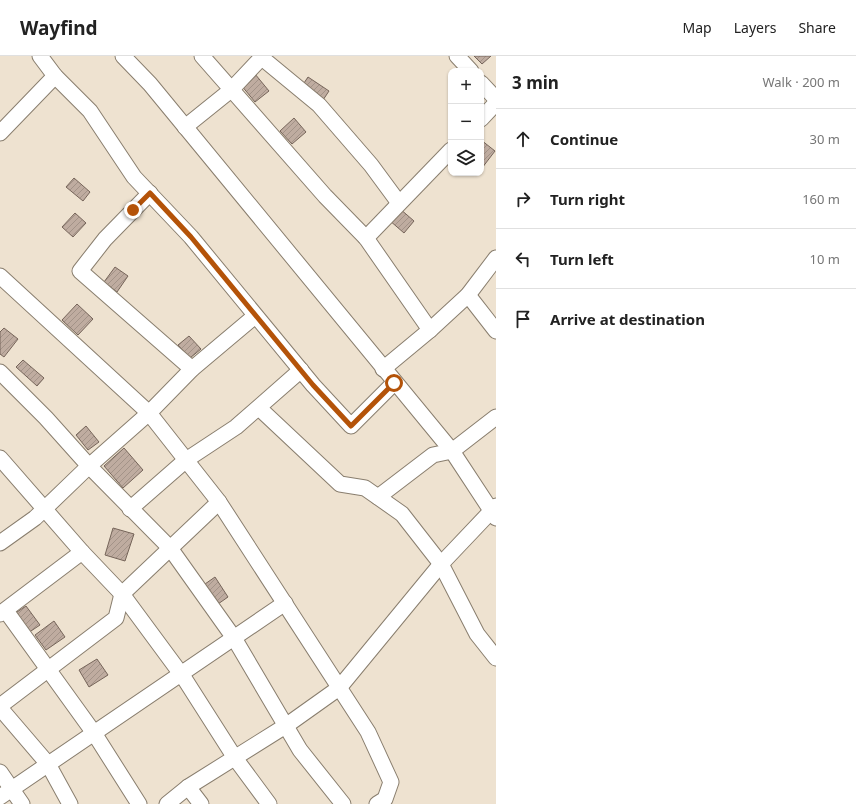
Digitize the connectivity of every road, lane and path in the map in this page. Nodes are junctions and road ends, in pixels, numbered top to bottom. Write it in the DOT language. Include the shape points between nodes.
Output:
graph roads {
  1 [pos="40,56"];
  2 [pos="123,56"];
  3 [pos="202,56"];
  4 [pos="457,56"];
  5 [pos="262,57"];
  6 [pos="468,68"];
  7 [pos="55,76"];
  8 [pos="484,86"];
  9 [pos="231,90"];
  10 [pos="496,100"];
  11 [pos="496,103"];
  12 [pos="484,116"];
  13 [pos="185,127"];
  14 [pos="0,134"];
  15 [pos="448,153"];
  16 [pos="150,193"];
  17 [pos="399,203"];
  18 [pos="366,238"];
  19 [pos="496,258"];
  20 [pos="0,276"];
  21 [pos="468,295"];
  22 [pos="255,316"];
  23 [pos="430,330"];
  24 [pos="496,331"];
  25 [pos="192,369"];
  26 [pos="382,369"];
  27 [pos="301,370"];
  28 [pos="0,372"];
  29 [pos="394,383"];
  30 [pos="259,408"];
  31 [pos="149,413"];
  32 [pos="496,417"];
  33 [pos="452,451"];
  34 [pos="0,458"];
  35 [pos="186,460"];
  36 [pos="89,466"];
  37 [pos="378,497"];
  38 [pos="219,502"];
  39 [pos="45,508"];
  40 [pos="130,508"];
  41 [pos="495,512"];
  42 [pos="0,543"];
  43 [pos="170,548"];
  44 [pos="82,552"];
  45 [pos="441,564"];
  46 [pos="122,594"];
  47 [pos="285,603"];
  48 [pos="3,613"];
  49 [pos="234,638"];
  50 [pos="496,658"];
  51 [pos="47,670"];
  52 [pos="181,674"];
  53 [pos="339,688"];
  54 [pos="0,707"];
  55 [pos="287,725"];
  56 [pos="94,733"];
  57 [pos="235,758"];
  58 [pos="48,764"];
  59 [pos="0,772"];
  60 [pos="188,787"];
  61 [pos="6,793"];
  62 [pos="265,803"];
  63 [pos="22,804"];
  64 [pos="70,804"];
  65 [pos="139,804"];
  66 [pos="167,804"];
  67 [pos="201,804"];
  68 [pos="343,804"];
  69 [pos="377,804"];
  1 -- 7 [label="street"];
  2 -- 13 [label="street"];
  3 -- 9 [label="street"];
  4 -- 6 [label="street"];
  5 -- 9 [label="street"];
  5 -- 17 [label="street" via="319,105"];
  7 -- 14 [label="street"];
  7 -- 16 [label="street" via="90,111 134,177"];
  8 -- 10 [label="street"];
  9 -- 13 [label="street"];
  9 -- 18 [label="street"];
  11 -- 12 [label="street"];
  13 -- 26 [label="street"];
  15 -- 17 [label="street"];
  16 -- 22 [label="street" via="191,237"];
  16 -- 25 [label="street" via="105,238 80,271"];
  17 -- 18 [label="street"];
  18 -- 23 [label="street"];
  19 -- 21 [label="street"];
  20 -- 31 [label="street"];
  21 -- 23 [label="street"];
  21 -- 24 [label="street"];
  22 -- 25 [label="street"];
  22 -- 27 [label="street"];
  23 -- 26 [label="street"];
  25 -- 31 [label="street"];
  26 -- 29 [label="street"];
  27 -- 29 [label="street" via="351,426"];
  27 -- 30 [label="street"];
  28 -- 36 [label="street"];
  29 -- 33 [label="street"];
  30 -- 35 [label="street" via="236,427"];
  30 -- 37 [label="street" via="340,484 365,488"];
  31 -- 35 [label="street"];
  31 -- 36 [label="street"];
  32 -- 33 [label="street"];
  33 -- 37 [label="street" via="433,455"];
  33 -- 41 [label="street"];
  34 -- 39 [label="street"];
  35 -- 38 [label="street"];
  35 -- 40 [label="street"];
  36 -- 39 [label="street"];
  36 -- 40 [label="street"];
  37 -- 45 [label="street" via="402,514"];
  38 -- 43 [label="street"];
  38 -- 47 [label="street"];
  39 -- 42 [label="street"];
  39 -- 44 [label="street"];
  40 -- 43 [label="street"];
  41 -- 45 [label="street"];
  43 -- 46 [label="street"];
  43 -- 49 [label="street"];
  44 -- 46 [label="street"];
  44 -- 48 [label="street"];
  45 -- 50 [label="street" via="477,634"];
  45 -- 53 [label="street"];
  46 -- 51 [label="street" via="116,618"];
  46 -- 52 [label="street"];
  47 -- 49 [label="street"];
  47 -- 53 [label="street"];
  48 -- 51 [label="street"];
  49 -- 52 [label="street"];
  49 -- 55 [label="street"];
  51 -- 54 [label="street"];
  51 -- 56 [label="street"];
  52 -- 56 [label="street"];
  52 -- 57 [label="street"];
  53 -- 55 [label="street"];
  53 -- 69 [label="street" via="368,732 392,782 385,800"];
  54 -- 58 [label="street"];
  55 -- 57 [label="street"];
  55 -- 68 [label="street" via="300,750"];
  56 -- 58 [label="street"];
  56 -- 65 [label="street"];
  57 -- 60 [label="street"];
  57 -- 62 [label="street"];
  58 -- 61 [label="street"];
  58 -- 64 [label="street"];
  59 -- 61 [label="street"];
  60 -- 66 [label="street"];
  60 -- 67 [label="street"];
  61 -- 63 [label="street"];
}
